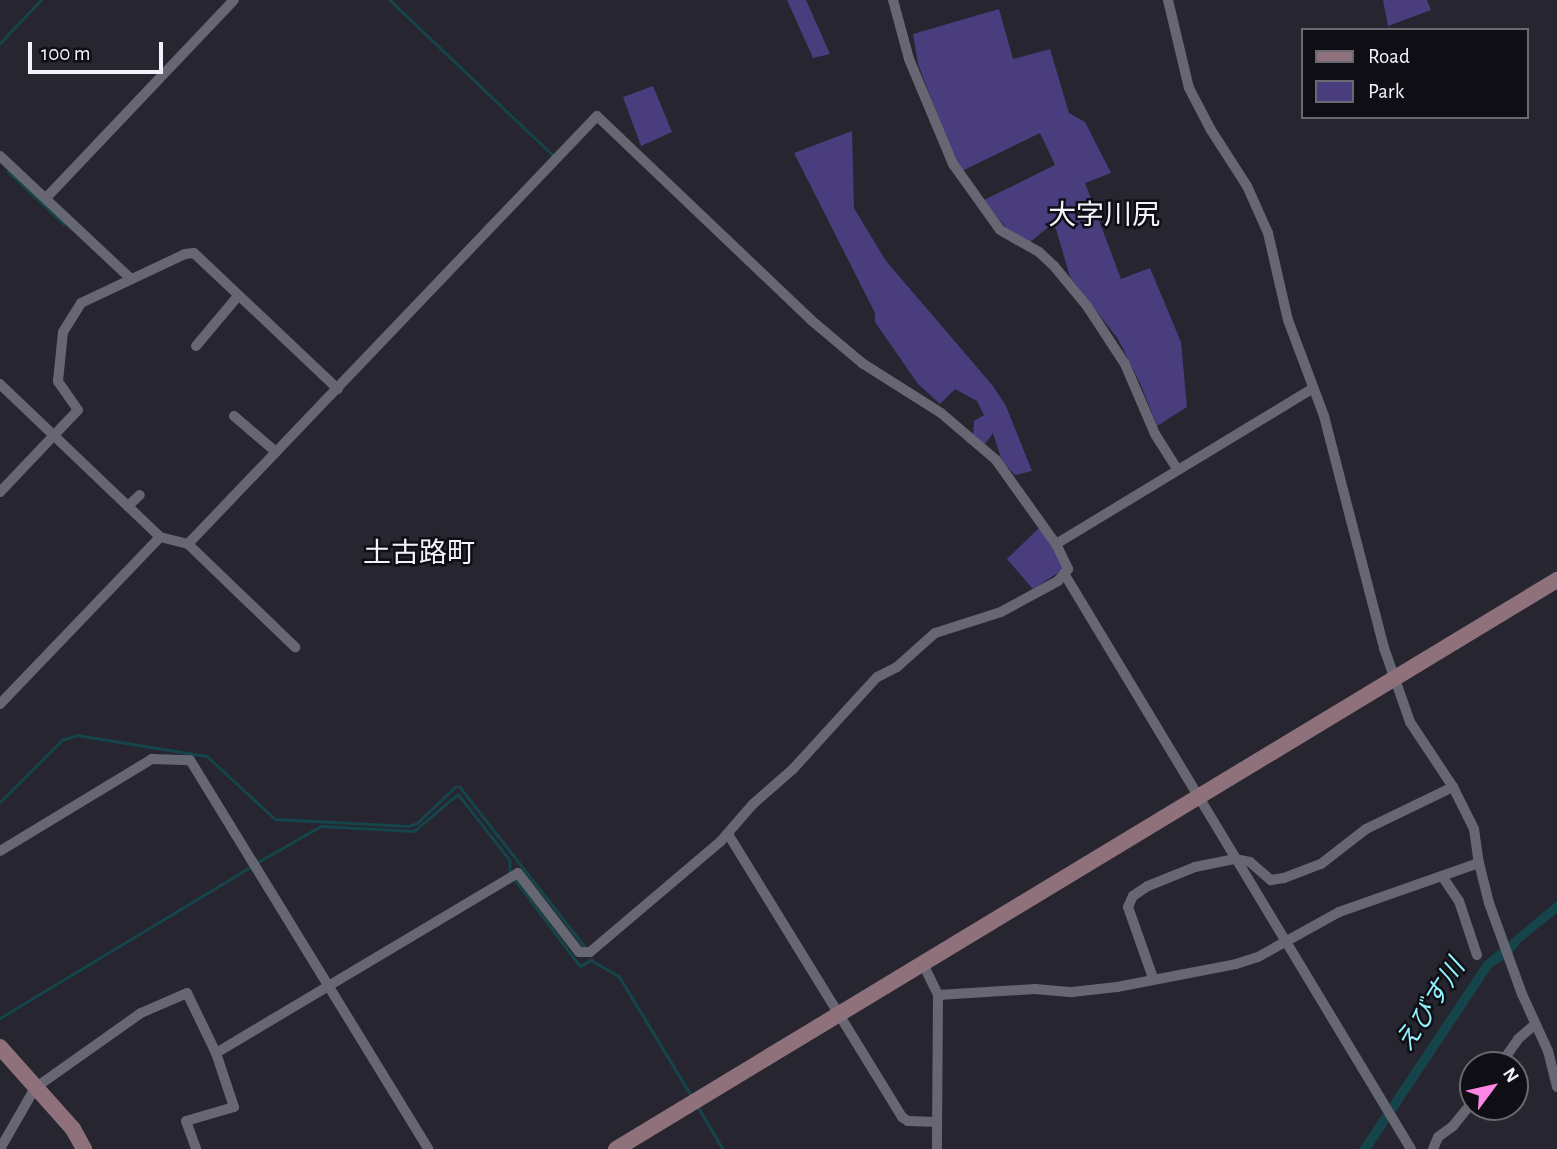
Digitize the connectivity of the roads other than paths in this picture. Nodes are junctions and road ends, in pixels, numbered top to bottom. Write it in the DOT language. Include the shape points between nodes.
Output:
graph roads {
  1 [pos="234,0"];
  2 [pos="893,0"];
  3 [pos="1168,0"];
  4 [pos="0,156"];
  5 [pos="46,198"];
  6 [pos="131,279"];
  7 [pos="238,296"];
  8 [pos="196,346"];
  9 [pos="0,384"];
  10 [pos="1314,388"];
  11 [pos="338,389"];
  12 [pos="234,416"];
  13 [pos="54,435"];
  14 [pos="276,452"];
  15 [pos="1177,469"];
  16 [pos="0,492"];
  17 [pos="140,495"];
  18 [pos="128,506"];
  19 [pos="160,537"];
  20 [pos="188,544"];
  21 [pos="1056,544"];
  22 [pos="1065,575"];
  23 [pos="1557,580"];
  24 [pos="295,647"];
  25 [pos="1395,677"];
  26 [pos="0,704"];
  27 [pos="1453,787"];
  28 [pos="1199,797"];
  29 [pos="728,834"];
  30 [pos="0,851"];
  31 [pos="1235,859"];
  32 [pos="1479,863"];
  33 [pos="1441,876"];
  34 [pos="1285,941"];
  35 [pos="1477,954"];
  36 [pos="923,964"];
  37 [pos="1153,978"];
  38 [pos="328,986"];
  39 [pos="938,995"];
  40 [pos="837,1016"];
  41 [pos="1535,1024"];
  42 [pos="0,1047"];
  43 [pos="1552,1050"];
  44 [pos="1510,1051"];
  45 [pos="216,1053"];
  46 [pos="1557,1087"];
  47 [pos="35,1088"];
  48 [pos="1459,1118"];
  49 [pos="937,1122"];
  50 [pos="0,1149"];
  51 [pos="84,1149"];
  52 [pos="196,1149"];
  53 [pos="428,1149"];
  54 [pos="616,1149"];
  55 [pos="937,1149"];
  56 [pos="1410,1149"];
  57 [pos="1433,1149"];
  1 -- 5 [label="street"];
  2 -- 15 [label="street" via="913,70 953,164 1000,230 1039,252 1087,306 1125,364 1155,434"];
  3 -- 10 [label="street" via="1189,88 1262,215 1288,320"];
  4 -- 5 [label="street"];
  5 -- 6 [label="street"];
  6 -- 7 [label="street" via="194,253"];
  6 -- 13 [label="street" via="81,303 69,319 58,381 78,410"];
  7 -- 8 [label="street"];
  7 -- 11 [label="street"];
  9 -- 13 [label="street"];
  10 -- 15 [label="street"];
  10 -- 25 [label="street" via="1370,602"];
  11 -- 14 [label="street"];
  11 -- 21 [label="street" via="597,116 811,320 862,363 941,413 996,460"];
  12 -- 14 [label="street"];
  13 -- 16 [label="street"];
  13 -- 18 [label="street"];
  14 -- 20 [label="street"];
  15 -- 21 [label="street"];
  17 -- 18 [label="street"];
  18 -- 19 [label="street"];
  19 -- 20 [label="street"];
  19 -- 26 [label="street"];
  20 -- 24 [label="street"];
  21 -- 22 [label="street" via="1066,561"];
  22 -- 28 [label="street"];
  22 -- 29 [label="street" via="1001,612 935,633 897,667 877,677 793,769 760,792"];
  23 -- 25 [label="street"];
  25 -- 27 [label="street" via="1410,722"];
  25 -- 28 [label="street"];
  27 -- 31 [label="street" via="1377,823 1321,864 1284,878 1271,880 1250,862"];
  27 -- 32 [label="street" via="1474,829"];
  28 -- 31 [label="street"];
  28 -- 36 [label="street"];
  29 -- 38 [label="street" via="588,953 575,948 518,873"];
  29 -- 40 [label="street"];
  30 -- 38 [label="street" via="152,759 194,763"];
  31 -- 34 [label="street"];
  31 -- 37 [label="street" via="1164,878 1133,896 1128,907"];
  32 -- 33 [label="street"];
  32 -- 41 [label="street" via="1503,943"];
  33 -- 34 [label="street" via="1339,912"];
  33 -- 35 [label="street" via="1459,901"];
  34 -- 37 [label="street" via="1236,964"];
  34 -- 56 [label="street"];
  36 -- 39 [label="street"];
  36 -- 40 [label="street"];
  37 -- 39 [label="street" via="1072,992 1035,989"];
  38 -- 45 [label="street"];
  38 -- 53 [label="street"];
  39 -- 49 [label="street"];
  40 -- 49 [label="street" via="902,1117"];
  40 -- 54 [label="street"];
  41 -- 43 [label="street"];
  41 -- 44 [label="street"];
  42 -- 47 [label="street"];
  43 -- 46 [label="street"];
  45 -- 47 [label="street" via="187,993 141,1013"];
  45 -- 52 [label="street" via="234,1107 186,1121"];
  47 -- 50 [label="street"];
  47 -- 51 [label="street" via="73,1129"];
  48 -- 57 [label="street" via="1438,1137"];
  49 -- 55 [label="street"];
}
